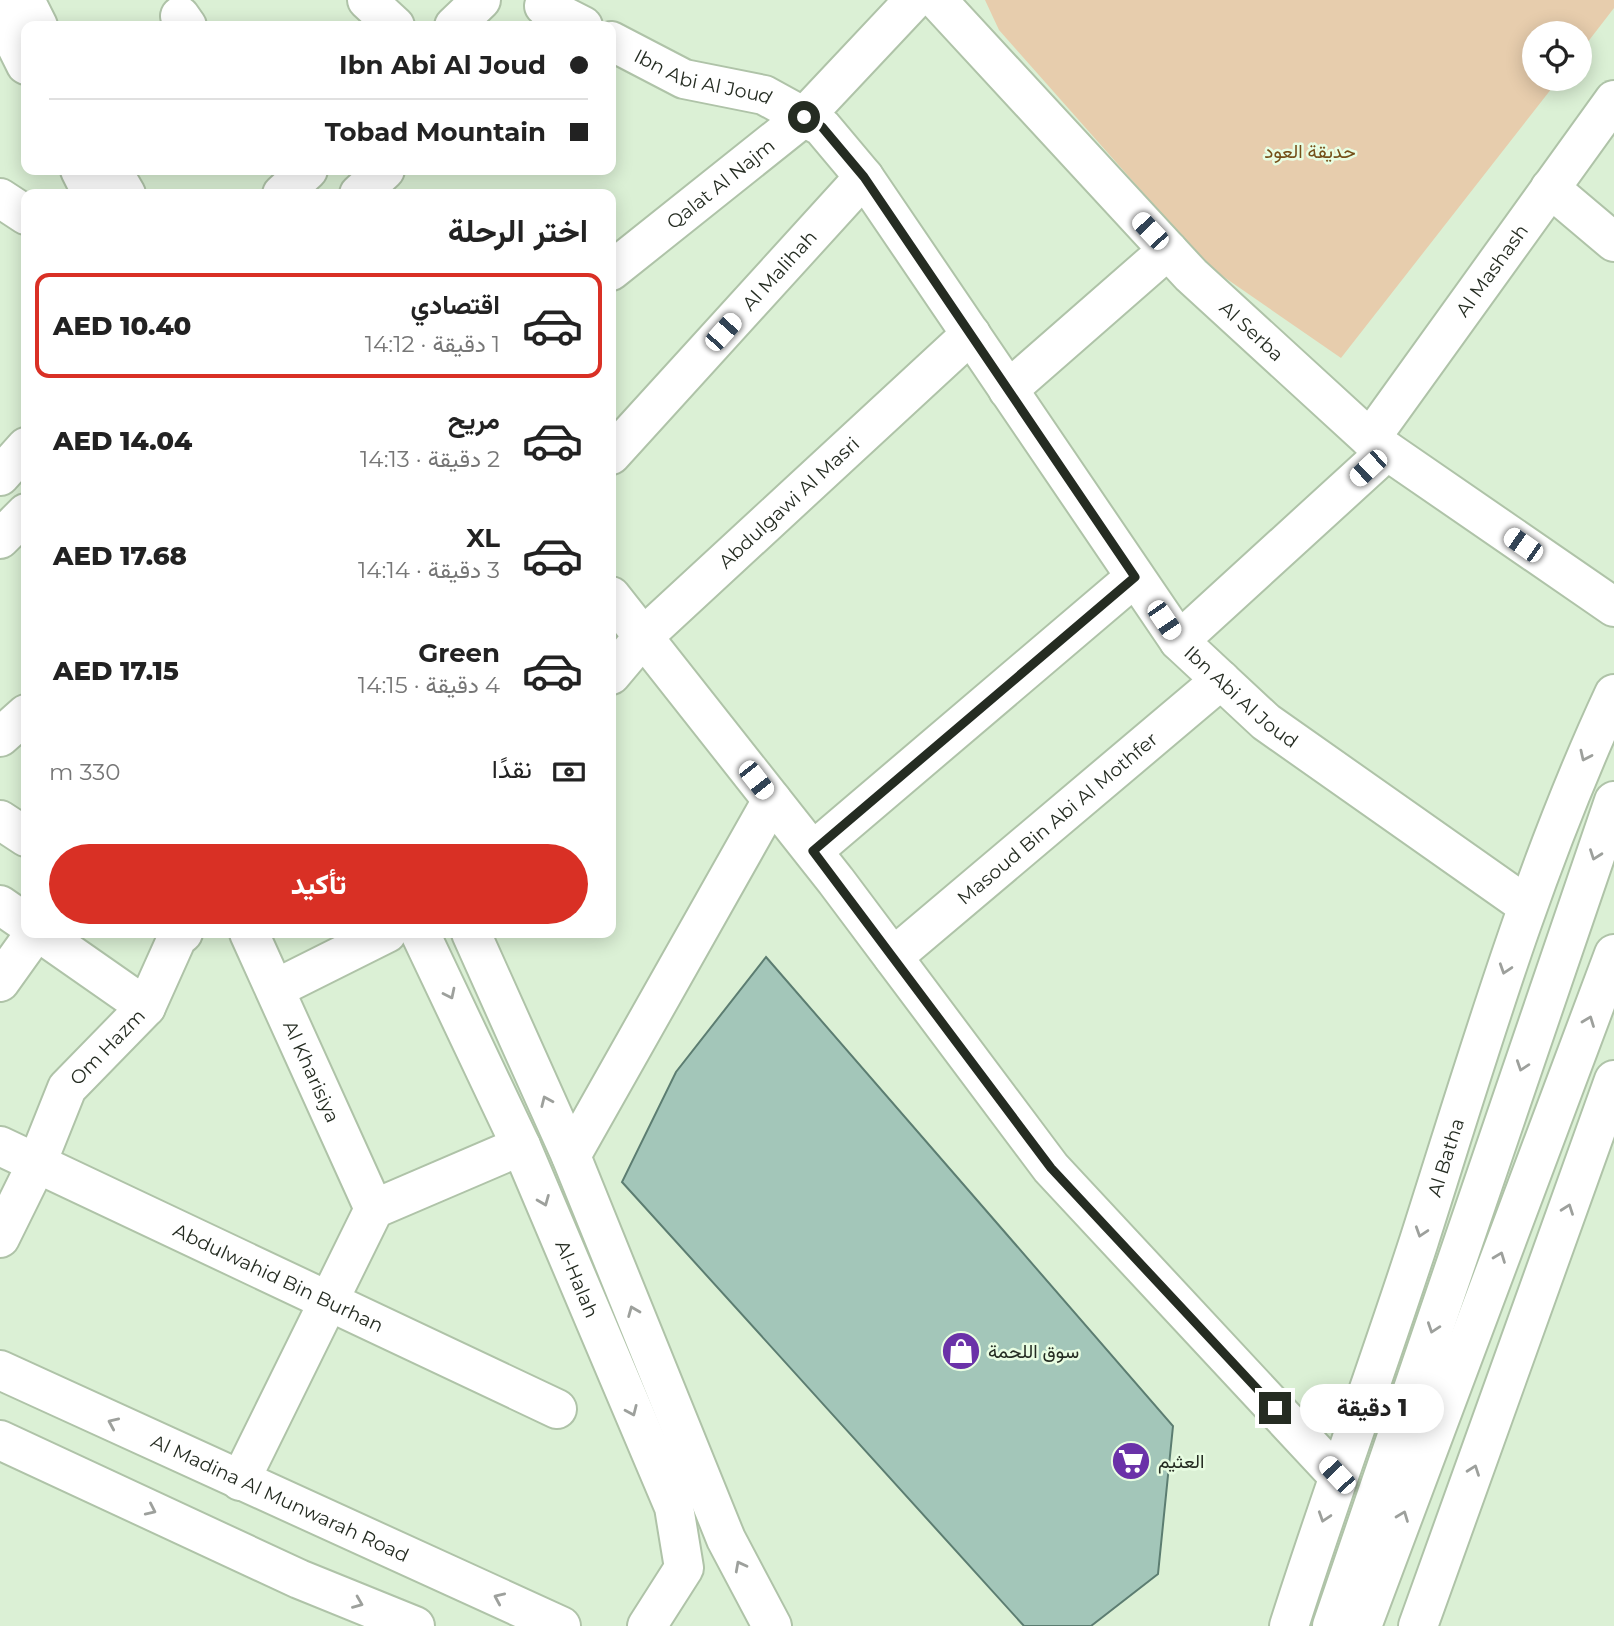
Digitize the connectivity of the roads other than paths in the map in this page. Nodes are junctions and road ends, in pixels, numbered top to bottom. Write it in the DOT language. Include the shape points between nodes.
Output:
graph roads {
  1 [pos="25,0"];
  2 [pos="367,0"];
  3 [pos="481,0"];
  4 [pos="914,0"];
  5 [pos="937,0"];
  6 [pos="539,11"];
  7 [pos="0,13"];
  8 [pos="36,21"];
  9 [pos="390,21"];
  10 [pos="459,21"];
  11 [pos="568,21"];
  12 [pos="616,44"];
  13 [pos="21,55"];
  14 [pos="1614,100"];
  15 [pos="804,117"];
  16 [pos="380,175"];
  17 [pos="864,177"];
  18 [pos="1550,188"];
  19 [pos="364,189"];
  20 [pos="0,198"];
  21 [pos="21,212"];
  22 [pos="1614,242"];
  23 [pos="1168,250"];
  24 [pos="616,267"];
  25 [pos="971,334"];
  26 [pos="1008,390"];
  27 [pos="1378,445"];
  28 [pos="616,450"];
  29 [pos="21,453"];
  30 [pos="0,476"];
  31 [pos="21,518"];
  32 [pos="0,539"];
  33 [pos="1135,577"];
  34 [pos="616,602"];
  35 [pos="1614,607"];
  36 [pos="643,637"];
  37 [pos="1179,641"];
  38 [pos="616,669"];
  39 [pos="1221,680"];
  40 [pos="1614,694"];
  41 [pos="21,718"];
  42 [pos="0,737"];
  43 [pos="772,800"];
  44 [pos="1614,801"];
  45 [pos="0,820"];
  46 [pos="21,834"];
  47 [pos="813,851"];
  48 [pos="0,905"];
  49 [pos="1526,905"];
  50 [pos="21,920"];
  51 [pos="33,938"];
  52 [pos="44,938"];
  53 [pos="174,938"];
  54 [pos="251,938"];
  55 [pos="377,938"];
  56 [pos="423,938"];
  57 [pos="473,938"];
  58 [pos="1614,954"];
  59 [pos="893,957"];
  60 [pos="0,982"];
  61 [pos="275,989"];
  62 [pos="146,1007"];
  63 [pos="1614,1080"];
  64 [pos="0,1146"];
  65 [pos="521,1146"];
  66 [pos="571,1156"];
  67 [pos="37,1163"];
  68 [pos="374,1209"];
  69 [pos="0,1238"];
  70 [pos="328,1304"];
  71 [pos="0,1370"];
  72 [pos="557,1409"];
  73 [pos="0,1440"];
  74 [pos="1337,1475"];
  75 [pos="240,1481"];
  76 [pos="1312,1553"];
  77 [pos="1423,1610"];
  78 [pos="415,1626"];
  79 [pos="561,1626"];
  80 [pos="647,1626"];
  81 [pos="772,1626"];
  82 [pos="1289,1626"];
  83 [pos="1318,1626"];
  84 [pos="1332,1626"];
  85 [pos="1362,1626"];
  86 [pos="1406,1626"];
  1 -- 8 [label="street"];
  2 -- 9 [label="street"];
  3 -- 10 [label="street"];
  4 -- 15 [label="street, Qalat Al Najm"];
  5 -- 23 [label="street, Al Serba"];
  6 -- 11 [label="street"];
  7 -- 13 [label="street"];
  12 -- 15 [label="street, Ibn Abi Al Joud" via="684,79 764,95"];
  14 -- 18 [label="street, Al Mashash"];
  15 -- 17 [label="street, Ibn Abi Al Joud" via="822,127"];
  15 -- 24 [label="street, Qalat Al Najm"];
  16 -- 19 [label="street"];
  17 -- 25 [label="street, Ibn Abi Al Joud"];
  17 -- 28 [label="street, Al Malihah"];
  18 -- 22 [label="street"];
  18 -- 27 [label="street, Al Mashash"];
  20 -- 21 [label="street"];
  23 -- 26 [label="street"];
  23 -- 27 [label="street, Al Serba"];
  25 -- 26 [label="street, Ibn Abi Al Joud"];
  25 -- 36 [label="street, Abdulgawi Al Masri"];
  26 -- 33 [label="street, Ibn Abi Al Joud"];
  27 -- 35 [label="street, Al Serba"];
  27 -- 37 [label="street, Al Mashash"];
  29 -- 30 [label="street"];
  31 -- 32 [label="street"];
  33 -- 37 [label="street, Ibn Abi Al Joud"];
  33 -- 47 [label="street"];
  34 -- 36 [label="street"];
  36 -- 38 [label="street, Abdulgawi Al Masri"];
  36 -- 43 [label="street"];
  37 -- 39 [label="street, Ibn Abi Al Joud"];
  39 -- 49 [label="street, Ibn Abi Al Joud" via="1266,722"];
  39 -- 59 [label="street, Masoud Bin Abi Al Mothfer"];
  40 -- 49 [label="street, Al Batha, one-way"];
  41 -- 42 [label="street"];
  43 -- 47 [label="street"];
  43 -- 66 [label="street"];
  44 -- 84 [label="street, one-way"];
  45 -- 46 [label="street"];
  47 -- 59 [label="street"];
  48 -- 50 [label="street"];
  49 -- 74 [label="street, Al Batha, one-way" via="1380,1362"];
  51 -- 60 [label="street"];
  52 -- 62 [label="street"];
  53 -- 62 [label="street, Om Hazm"];
  54 -- 61 [label="street, Al Kharisiya"];
  55 -- 61 [label="street"];
  56 -- 65 [label="street, Al-Halah, one-way"];
  66 -- 57 [label="street, one-way"];
  85 -- 58 [label="street, one-way"];
  59 -- 74 [label="street" via="1051,1168"];
  61 -- 68 [label="street, Al Kharisiya"];
  62 -- 67 [label="street, Om Hazm" via="66,1088"];
  77 -- 63 [label="street, one-way"];
  64 -- 67 [label="street, Abdulwahid Bin Burhan"];
  65 -- 68 [label="street"];
  65 -- 80 [label="street, Al-Halah, one-way" via="674,1507 684,1568"];
  81 -- 66 [label="street, one-way" via="726,1539"];
  67 -- 69 [label="street, Om Hazm"];
  67 -- 70 [label="street, Abdulwahid Bin Burhan"];
  68 -- 70 [label="street"];
  70 -- 72 [label="street, Abdulwahid Bin Burhan"];
  70 -- 75 [label="street"];
  75 -- 71 [label="street, Al Madina Al Munwarah Road, one-way"];
  73 -- 78 [label="street, one-way" via="299,1579"];
  74 -- 76 [label="street, Al Batha, one-way"];
  79 -- 75 [label="street, Al Madina Al Munwarah Road, one-way"];
  76 -- 82 [label="street, Al Batha"];
  76 -- 83 [label="street" via="1308,1604"];
  77 -- 86 [label="street"];
}
